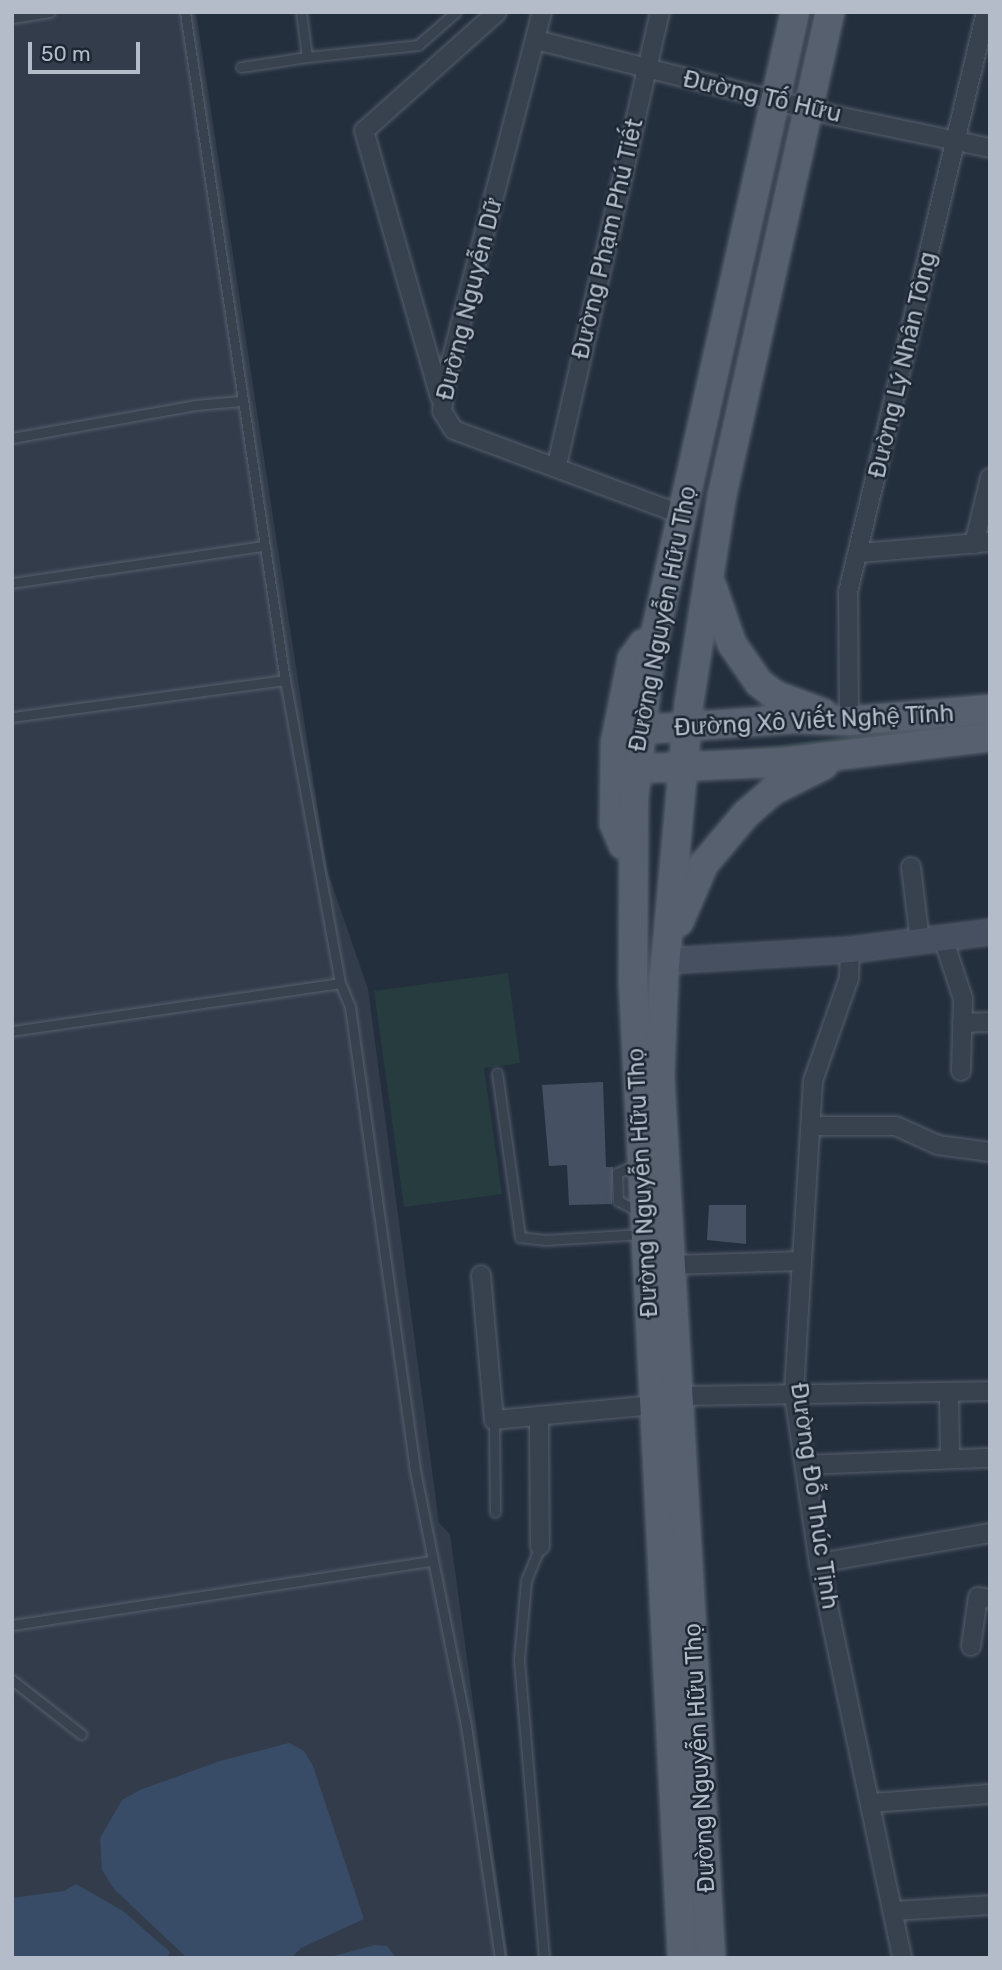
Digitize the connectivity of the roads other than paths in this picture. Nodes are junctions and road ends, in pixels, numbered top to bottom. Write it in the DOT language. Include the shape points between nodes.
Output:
graph roads {
  1 [pos="50,12"];
  2 [pos="185,12"];
  3 [pos="301,12"];
  4 [pos="456,12"];
  5 [pos="497,12"];
  6 [pos="542,12"];
  7 [pos="660,12"];
  8 [pos="795,12"];
  9 [pos="830,12"];
  10 [pos="986,12"];
  11 [pos="12,18"];
  12 [pos="536,40"];
  13 [pos="307,57"];
  14 [pos="241,67"];
  15 [pos="645,70"];
  16 [pos="773,99"];
  17 [pos="808,109"];
  18 [pos="954,139"];
  19 [pos="990,148"];
  20 [pos="441,400"];
  21 [pos="241,401"];
  22 [pos="12,438"];
  23 [pos="557,465"];
  24 [pos="990,478"];
  25 [pos="680,514"];
  26 [pos="982,543"];
  27 [pos="264,547"];
  28 [pos="861,553"];
  29 [pos="711,580"];
  30 [pos="12,583"];
  31 [pos="658,621"];
  32 [pos="285,680"];
  33 [pos="990,709"];
  34 [pos="12,717"];
  35 [pos="849,721"];
  36 [pos="686,729"];
  37 [pos="638,730"];
  38 [pos="990,737"];
  39 [pos="848,754"];
  40 [pos="682,767"];
  41 [pos="635,769"];
  42 [pos="632,867"];
  43 [pos="911,867"];
  44 [pos="990,932"];
  45 [pos="932,940"];
  46 [pos="850,950"];
  47 [pos="666,961"];
  48 [pos="340,984"];
  49 [pos="990,1022"];
  50 [pos="962,1023"];
  51 [pos="12,1031"];
  52 [pos="961,1071"];
  53 [pos="497,1073"];
  54 [pos="811,1126"];
  55 [pos="990,1152"];
  56 [pos="645,1224"];
  57 [pos="802,1261"];
  58 [pos="671,1265"];
  59 [pos="481,1275"];
  60 [pos="990,1391"];
  61 [pos="949,1392"];
  62 [pos="794,1394"];
  63 [pos="665,1400"];
  64 [pos="539,1418"];
  65 [pos="494,1420"];
  66 [pos="990,1458"];
  67 [pos="950,1459"];
  68 [pos="805,1465"];
  69 [pos="495,1512"];
  70 [pos="990,1533"];
  71 [pos="540,1546"];
  72 [pos="430,1561"];
  73 [pos="820,1563"];
  74 [pos="990,1599"];
  75 [pos="12,1625"];
  76 [pos="971,1646"];
  77 [pos="12,1680"];
  78 [pos="81,1734"];
  79 [pos="990,1794"];
  80 [pos="872,1803"];
  81 [pos="990,1905"];
  82 [pos="895,1911"];
  83 [pos="500,1958"];
  84 [pos="544,1958"];
  85 [pos="682,1958"];
  86 [pos="711,1958"];
  87 [pos="902,1958"];
  1 -- 11 [label="lane"];
  2 -- 21 [label="lane"];
  3 -- 13 [label="lane"];
  4 -- 13 [label="lane" via="418,45"];
  5 -- 20 [label="street" via="364,131"];
  6 -- 12 [label="street, Đường Nguyễn Dữ"];
  7 -- 15 [label="street, Đường Phạm Phú Tiết"];
  8 -- 16 [label="main road, Đường Nguyễn Hữu Thọ"];
  9 -- 17 [label="main road, Đường Nguyễn Hữu Thọ"];
  10 -- 18 [label="street, Đường Lý Nhân Tông"];
  12 -- 15 [label="street, Đường Tố Hữu"];
  12 -- 20 [label="street, Đường Nguyễn Dữ"];
  13 -- 14 [label="lane"];
  15 -- 16 [label="street, Đường Tố Hữu"];
  15 -- 23 [label="street, Đường Phạm Phú Tiết"];
  16 -- 17 [label="street, Đường Tố Hữu"];
  16 -- 25 [label="main road, Đường Nguyễn Hữu Thọ"];
  17 -- 18 [label="street, Đường Tố Hữu"];
  17 -- 29 [label="main road, Đường Nguyễn Hữu Thọ" via="722,495"];
  18 -- 19 [label="street, Đường Tố Hữu"];
  18 -- 28 [label="street, Đường Lý Nhân Tông"];
  20 -- 23 [label="street, Đường Nguyễn Dữ" via="454,430"];
  21 -- 22 [label="lane"];
  21 -- 27 [label="lane"];
  23 -- 25 [label="street, Đường Nguyễn Dữ"];
  24 -- 26 [label="street"];
  25 -- 31 [label="main road, Đường Nguyễn Hữu Thọ"];
  26 -- 28 [label="street"];
  27 -- 30 [label="lane"];
  27 -- 32 [label="lane"];
  28 -- 35 [label="street, Đường Lý Nhân Tông" via="848,592"];
  29 -- 35 [label="main road" via="732,644 759,683 775,695"];
  29 -- 36 [label="main road, Đường Nguyễn Hữu Thọ"];
  31 -- 37 [label="main road, Đường Nguyễn Hữu Thọ"];
  31 -- 42 [label="main road" via="632,659 615,743 614,824"];
  32 -- 34 [label="lane"];
  32 -- 48 [label="lane"];
  33 -- 35 [label="main road, Đường Xô Viết Nghệ Tĩnh"];
  35 -- 36 [label="main road, Đường Xô Viết Nghệ Tĩnh" via="797,719"];
  36 -- 37 [label="main road, Đường Xô Viết Nghệ Tĩnh"];
  36 -- 40 [label="main road, Đường Nguyễn Hữu Thọ"];
  37 -- 41 [label="main road, Đường Nguyễn Hữu Thọ"];
  38 -- 39 [label="main road, Đường Xô Viết Nghệ Tĩnh"];
  39 -- 40 [label="main road, Đường Xô Viết Nghệ Tĩnh"];
  39 -- 47 [label="main road" via="774,790 718,845 690,892"];
  40 -- 41 [label="main road, Đường Xô Viết Nghệ Tĩnh"];
  40 -- 47 [label="main road, Đường Nguyễn Hữu Thọ"];
  41 -- 42 [label="main road, Đường Nguyễn Hữu Thọ"];
  42 -- 56 [label="main road, Đường Nguyễn Hữu Thọ"];
  43 -- 45 [label="street"];
  44 -- 45 [label="street"];
  45 -- 46 [label="street"];
  45 -- 50 [label="street" via="961,987"];
  46 -- 47 [label="street"];
  46 -- 54 [label="street, Đường Đỗ Thúc Tịnh" via="849,978 813,1081"];
  47 -- 58 [label="main road, Đường Nguyễn Hữu Thọ" via="660,1077"];
  48 -- 51 [label="lane"];
  48 -- 72 [label="lane" via="350,1007 368,1117"];
  49 -- 50 [label="street"];
  50 -- 52 [label="street"];
  53 -- 56 [label="lane" via="520,1237 545,1240"];
  54 -- 55 [label="street" via="895,1126 939,1145"];
  54 -- 57 [label="street, Đường Đỗ Thúc Tịnh"];
  56 -- 63 [label="main road, Đường Nguyễn Hữu Thọ"];
  57 -- 58 [label="street, Đường Nguyễn Hữu Thọ"];
  57 -- 62 [label="street, Đường Đỗ Thúc Tịnh"];
  58 -- 63 [label="main road, Đường Nguyễn Hữu Thọ"];
  59 -- 65 [label="street"];
  60 -- 61 [label="street"];
  61 -- 62 [label="street"];
  61 -- 67 [label="street"];
  62 -- 63 [label="street"];
  62 -- 68 [label="street, Đường Đỗ Thúc Tịnh"];
  63 -- 64 [label="street"];
  63 -- 85 [label="main road, Đường Nguyễn Hữu Thọ"];
  63 -- 86 [label="main road, Đường Nguyễn Hữu Thọ"];
  64 -- 65 [label="street"];
  64 -- 71 [label="street"];
  65 -- 69 [label="lane"];
  66 -- 67 [label="street"];
  67 -- 68 [label="street"];
  68 -- 73 [label="street, Đường Đỗ Thúc Tịnh"];
  70 -- 73 [label="street"];
  71 -- 84 [label="lane" via="526,1581 519,1660"];
  72 -- 75 [label="lane"];
  72 -- 83 [label="lane" via="466,1725"];
  73 -- 80 [label="street, Đường Đỗ Thúc Tịnh"];
  74 -- 76 [label="street" via="978,1597"];
  77 -- 78 [label="lane"];
  79 -- 80 [label="street"];
  80 -- 82 [label="street, Đường Đỗ Thúc Tịnh"];
  81 -- 82 [label="street"];
  82 -- 87 [label="street, Đường Đỗ Thúc Tịnh"];
}
